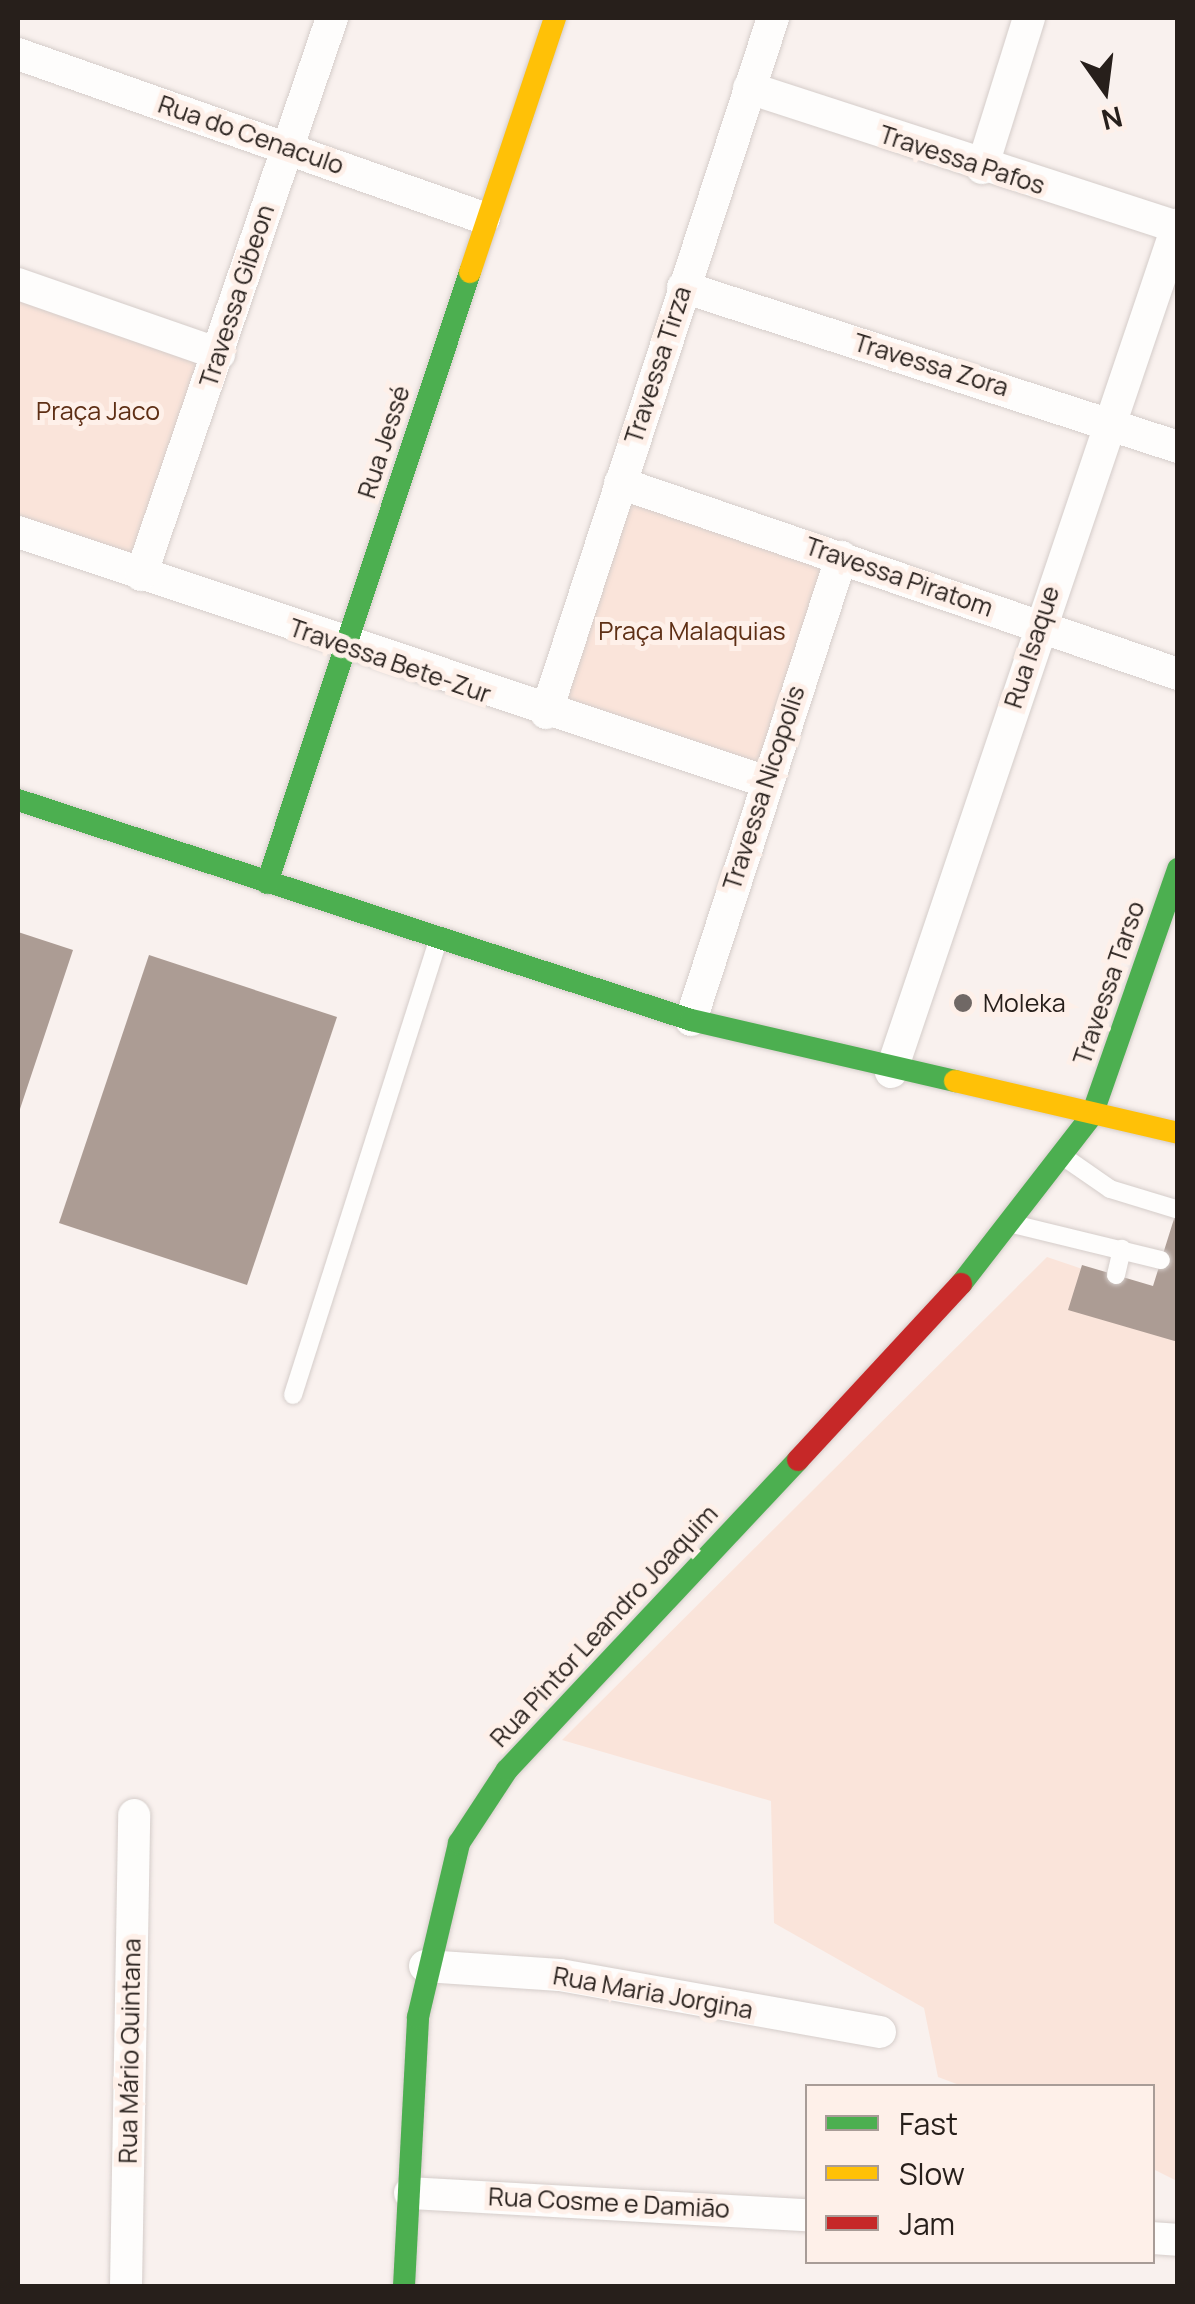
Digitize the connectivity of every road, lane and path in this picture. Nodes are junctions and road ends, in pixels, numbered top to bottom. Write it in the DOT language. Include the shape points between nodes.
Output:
graph roads {
  1 [pos="332,18"];
  2 [pos="555,18"];
  3 [pos="773,18"];
  4 [pos="1029,18"];
  5 [pos="18,54"];
  6 [pos="748,88"];
  7 [pos="286,147"];
  8 [pos="982,168"];
  9 [pos="484,218"];
  10 [pos="1177,226"];
  11 [pos="18,284"];
  12 [pos="683,287"];
  13 [pos="219,354"];
  14 [pos="1106,420"];
  15 [pos="1178,447"];
  16 [pos="620,483"];
  17 [pos="18,532"];
  18 [pos="841,557"];
  19 [pos="141,574"];
  20 [pos="1040,625"];
  21 [pos="347,648"];
  22 [pos="1178,674"];
  23 [pos="546,713"];
  24 [pos="764,781"];
  25 [pos="18,800"];
  26 [pos="1178,869"];
  27 [pos="267,884"];
  28 [pos="440,938"];
  29 [pos="692,1020"];
  30 [pos="891,1072"];
  31 [pos="1092,1115"];
  32 [pos="1178,1133"];
  33 [pos="1064,1157"];
  34 [pos="1176,1209"];
  35 [pos="1012,1224"];
  36 [pos="1122,1249"];
  37 [pos="1161,1260"];
  38 [pos="1116,1275"];
  39 [pos="293,1395"];
  40 [pos="134,1815"];
  41 [pos="425,1966"];
  42 [pos="880,2032"];
  43 [pos="410,2193"];
  44 [pos="805,2215"];
  45 [pos="126,2286"];
  46 [pos="404,2286"];
  1 -- 7 [label="street, Travessa Gibeon"];
  2 -- 9 [label="street, Rua Jessé"];
  3 -- 6 [label="street, Travessa Tirza"];
  4 -- 8 [label="street"];
  5 -- 7 [label="street, Rua do Cenaculo"];
  6 -- 8 [label="street, Travessa Pafos"];
  6 -- 12 [label="street, Travessa Tirza"];
  7 -- 9 [label="street, Rua do Cenaculo"];
  7 -- 13 [label="street, Travessa Gibeon"];
  8 -- 10 [label="street, Travessa Pafos"];
  9 -- 21 [label="street, Rua Jessé"];
  10 -- 14 [label="street, Rua Isaque"];
  11 -- 13 [label="street"];
  12 -- 14 [label="street, Travessa Zora"];
  12 -- 16 [label="street, Travessa Tirza"];
  13 -- 19 [label="street, Travessa Gibeon"];
  14 -- 15 [label="street, Travessa Zora"];
  14 -- 20 [label="street, Rua Isaque"];
  16 -- 18 [label="street, Travessa Piratom"];
  16 -- 23 [label="street, Travessa Tirza"];
  17 -- 19 [label="street, Travessa Bete-Zur"];
  18 -- 20 [label="street, Travessa Piratom"];
  18 -- 24 [label="street, Travessa Nicopolis"];
  19 -- 21 [label="street, Travessa Bete-Zur"];
  20 -- 22 [label="street, Travessa Piratom"];
  20 -- 30 [label="street, Rua Isaque"];
  21 -- 23 [label="street, Travessa Bete-Zur"];
  21 -- 27 [label="street, Rua Jessé"];
  23 -- 24 [label="street, Travessa Bete-Zur"];
  24 -- 29 [label="street, Travessa Nicopolis"];
  25 -- 27 [label="street"];
  26 -- 31 [label="street, Travessa Tarso"];
  27 -- 28 [label="street"];
  28 -- 29 [label="street"];
  28 -- 39 [label="lane"];
  29 -- 30 [label="street"];
  30 -- 31 [label="street"];
  31 -- 32 [label="street"];
  31 -- 33 [label="street, Rua Pintor Leandro Joaquim"];
  33 -- 34 [label="lane" via="1110,1189"];
  33 -- 35 [label="street, Rua Pintor Leandro Joaquim"];
  35 -- 36 [label="lane"];
  35 -- 41 [label="street, Rua Pintor Leandro Joaquim" via="507,1770 459,1844"];
  36 -- 37 [label="lane"];
  36 -- 38 [label="lane"];
  40 -- 45 [label="street, Rua Mário Quintana"];
  41 -- 42 [label="street, Rua Maria Jorgina" via="560,1975"];
  41 -- 43 [label="street, Rua Pintor Leandro Joaquim"];
  43 -- 44 [label="street, Rua Cosme e Damião"];
  43 -- 46 [label="street, Rua Pintor Leandro Joaquim"];
}
